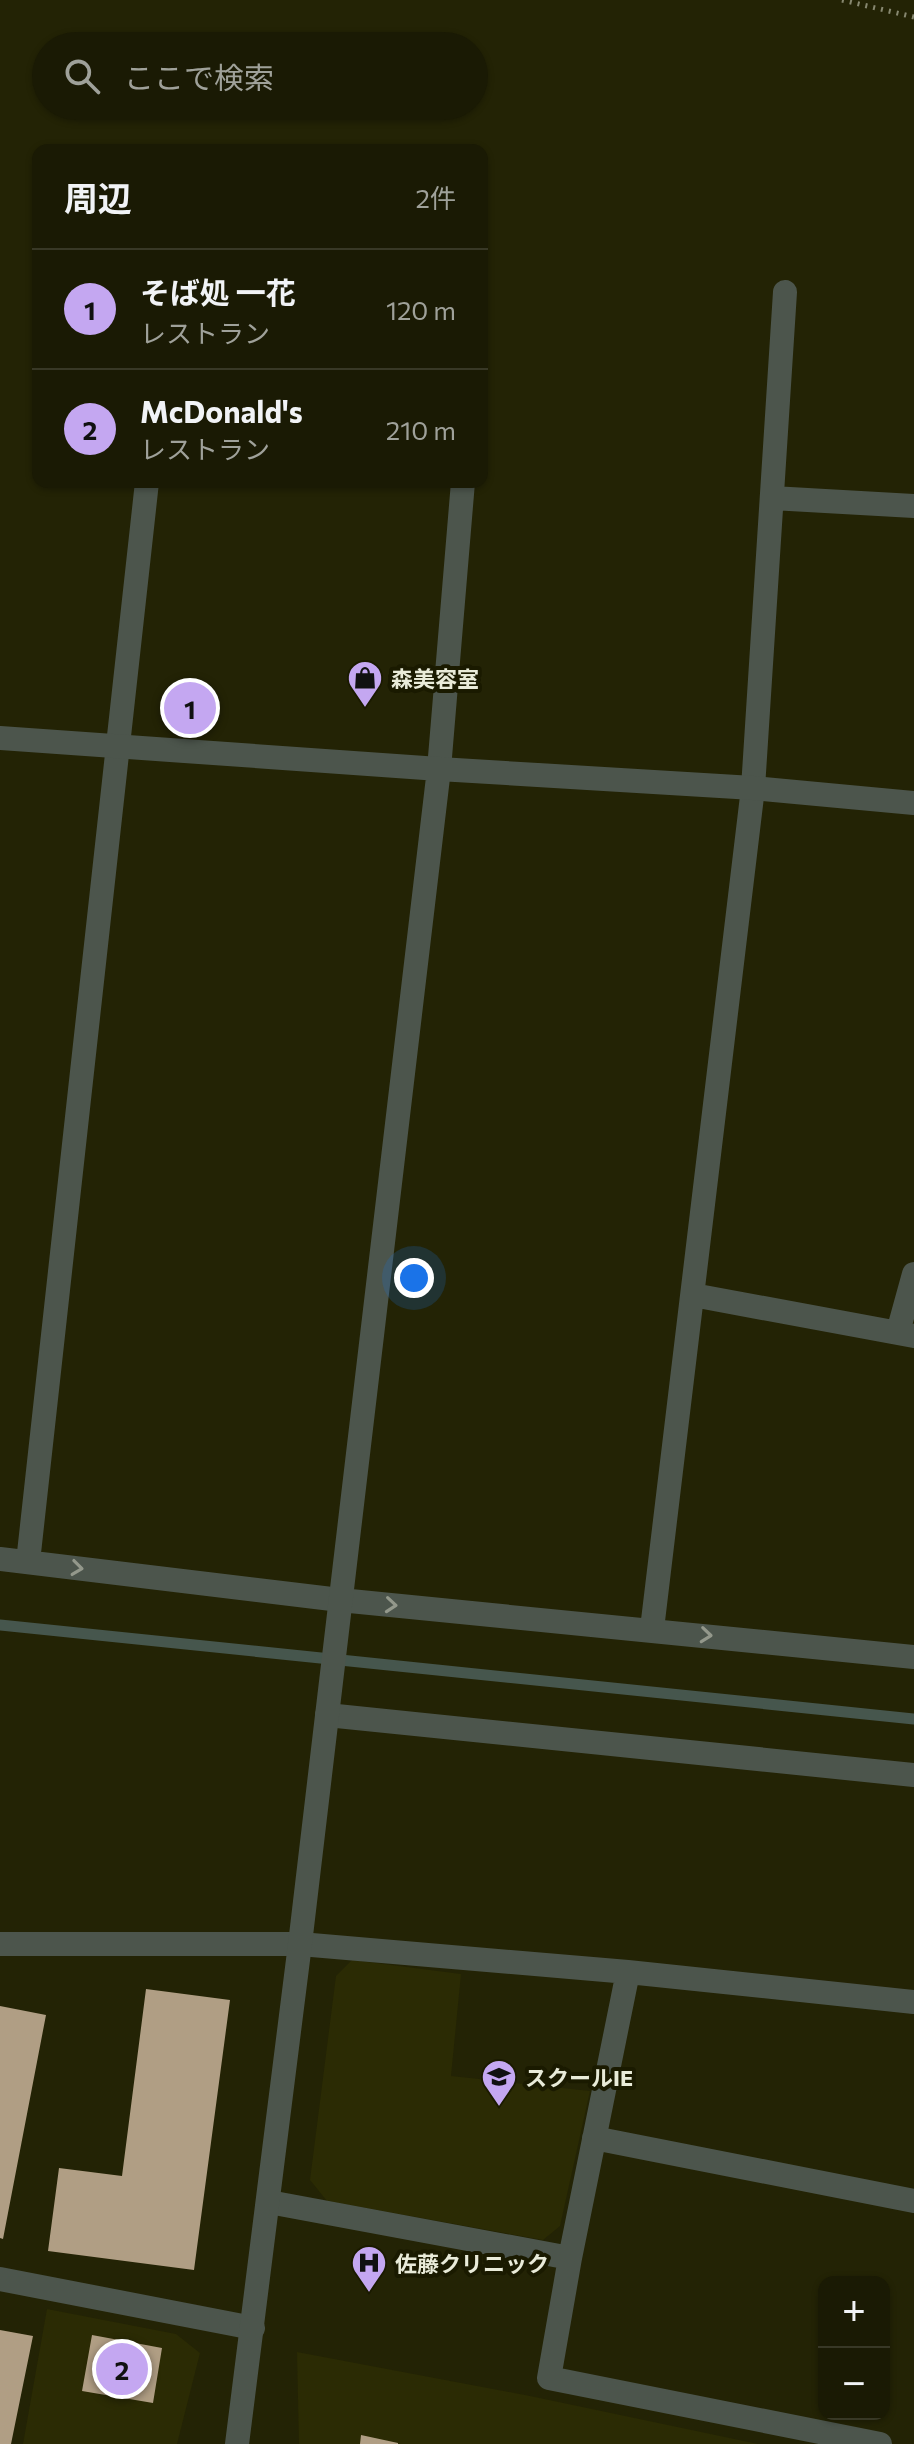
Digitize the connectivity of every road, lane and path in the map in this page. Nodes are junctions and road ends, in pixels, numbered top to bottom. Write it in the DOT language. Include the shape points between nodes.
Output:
graph roads {
  1 [pos="842,0"];
  2 [pos="914,17"];
  3 [pos="785,292"];
  4 [pos="146,488"];
  5 [pos="462,488"];
  6 [pos="772,498"];
  7 [pos="914,506"];
  8 [pos="0,738"];
  9 [pos="119,746"];
  10 [pos="439,769"];
  11 [pos="753,788"];
  12 [pos="914,803"];
  13 [pos="914,1274"];
  14 [pos="693,1295"];
  15 [pos="906,1334"];
  16 [pos="0,1559"];
  17 [pos="28,1562"];
  18 [pos="340,1600"];
  19 [pos="652,1629"];
  20 [pos="914,1657"];
  21 [pos="327,1715"];
  22 [pos="914,1775"];
  23 [pos="0,1944"];
  24 [pos="300,1944"];
  25 [pos="628,1972"];
  26 [pos="914,2002"];
  27 [pos="594,2138"];
  28 [pos="914,2201"];
  29 [pos="269,2202"];
  30 [pos="570,2258"];
  31 [pos="0,2279"];
  32 [pos="253,2328"];
  33 [pos="237,2444"];
  34 [pos="880,2444"];
  1 -- 2 [label="path"];
  3 -- 6 [label="street"];
  4 -- 9 [label="street"];
  5 -- 10 [label="street"];
  6 -- 7 [label="street"];
  6 -- 11 [label="street"];
  8 -- 9 [label="street"];
  9 -- 10 [label="street"];
  9 -- 17 [label="street"];
  10 -- 11 [label="street"];
  10 -- 18 [label="street"];
  11 -- 12 [label="street"];
  11 -- 14 [label="street"];
  13 -- 15 [label="street"];
  14 -- 15 [label="street"];
  14 -- 19 [label="street"];
  16 -- 17 [label="street"];
  17 -- 18 [label="street, one-way"];
  18 -- 19 [label="street, one-way"];
  18 -- 21 [label="street"];
  19 -- 20 [label="street, one-way"];
  21 -- 22 [label="street"];
  21 -- 24 [label="street"];
  23 -- 24 [label="street"];
  24 -- 25 [label="street"];
  24 -- 29 [label="street"];
  25 -- 26 [label="street"];
  25 -- 27 [label="street"];
  27 -- 28 [label="street"];
  27 -- 30 [label="street"];
  29 -- 30 [label="street"];
  29 -- 32 [label="street"];
  30 -- 34 [label="street" via="549,2378"];
  31 -- 32 [label="street"];
  32 -- 33 [label="street"];
}
